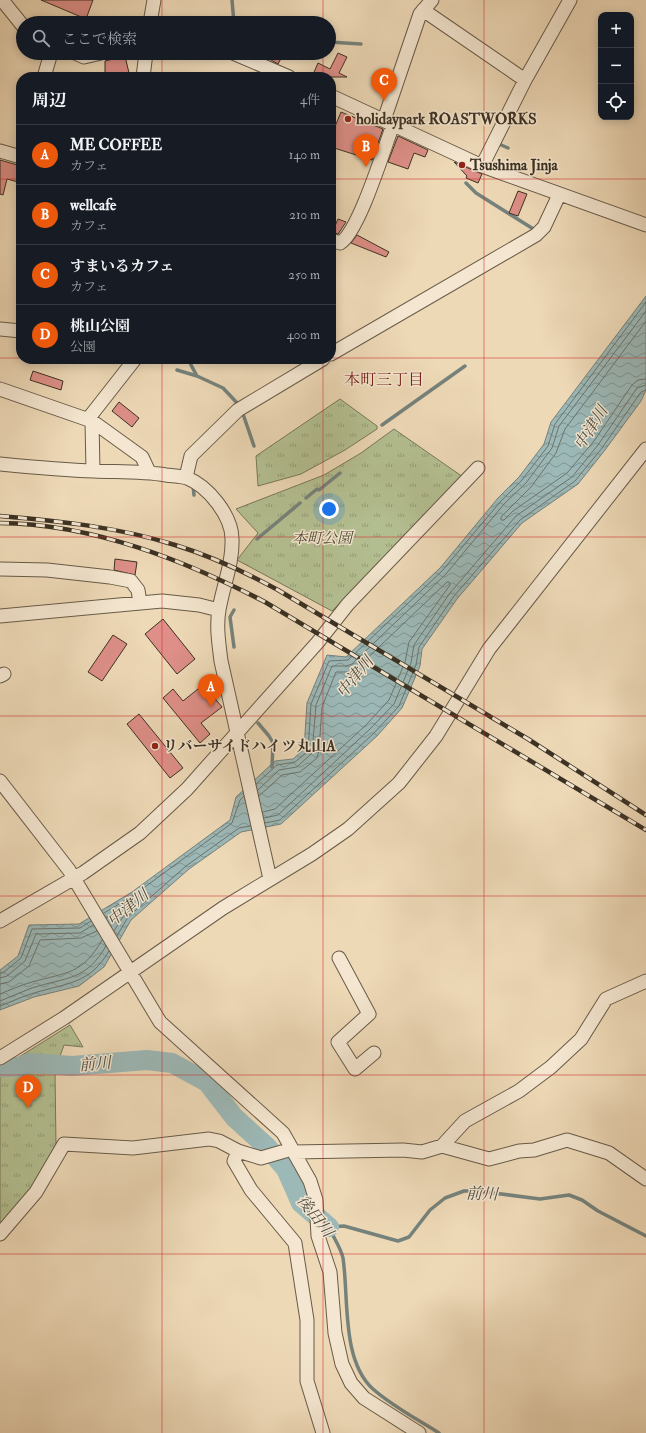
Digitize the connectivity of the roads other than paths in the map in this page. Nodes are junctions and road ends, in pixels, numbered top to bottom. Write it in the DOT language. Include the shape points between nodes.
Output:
graph roads {
  1 [pos="2,0"];
  2 [pos="154,0"];
  3 [pos="570,0"];
  4 [pos="428,5"];
  5 [pos="151,16"];
  6 [pos="16,17"];
  7 [pos="49,60"];
  8 [pos="145,60"];
  9 [pos="249,60"];
  10 [pos="45,72"];
  11 [pos="144,72"];
  12 [pos="277,72"];
  13 [pos="525,80"];
  14 [pos="336,98"];
  15 [pos="388,123"];
  16 [pos="0,151"];
  17 [pos="16,156"];
  18 [pos="482,166"];
  19 [pos="559,195"];
  20 [pos="646,226"];
  21 [pos="336,242"];
  22 [pos="0,329"];
  23 [pos="16,331"];
  24 [pos="336,351"];
  25 [pos="131,364"];
  26 [pos="315,364"];
  27 [pos="0,389"];
  28 [pos="90,420"];
  29 [pos="646,449"];
  30 [pos="0,464"];
  31 [pos="478,468"];
  32 [pos="93,471"];
  33 [pos="149,472"];
  34 [pos="186,477"];
  35 [pos="0,569"];
  36 [pos="140,603"];
  37 [pos="218,610"];
  38 [pos="0,616"];
  39 [pos="237,731"];
  40 [pos="0,781"];
  41 [pos="270,879"];
  42 [pos="76,881"];
  43 [pos="0,921"];
  44 [pos="339,958"];
  45 [pos="127,968"];
  46 [pos="646,981"];
  47 [pos="374,1053"];
  48 [pos="0,1058"];
  49 [pos="442,1146"];
  50 [pos="291,1150"];
  51 [pos="238,1151"];
  52 [pos="646,1179"];
  53 [pos="0,1234"];
  54 [pos="323,1433"];
  55 [pos="419,1433"];
  1 -- 6 [label="street"];
  2 -- 5 [label="street"];
  3 -- 13 [label="street"];
  4 -- 13 [label="street"];
  4 -- 15 [label="street" via="420,14 409,43"];
  7 -- 10 [label="street"];
  8 -- 11 [label="street"];
  9 -- 12 [label="street"];
  13 -- 18 [label="street"];
  14 -- 15 [label="street"];
  15 -- 18 [label="street"];
  15 -- 21 [label="street" via="362,207 346,239 340,243"];
  16 -- 17 [label="street"];
  18 -- 19 [label="street"];
  19 -- 20 [label="street"];
  19 -- 24 [label="street" via="544,227 536,235"];
  22 -- 23 [label="street"];
  25 -- 28 [label="street"];
  26 -- 34 [label="street" via="238,410 191,456"];
  27 -- 28 [label="street"];
  28 -- 32 [label="street"];
  28 -- 33 [label="street" via="142,457"];
  29 -- 41 [label="street" via="489,649 436,736 408,772 348,828 312,854"];
  30 -- 32 [label="street"];
  31 -- 39 [label="street" via="348,604 318,642"];
  32 -- 33 [label="street"];
  33 -- 34 [label="street"];
  34 -- 37 [label="street" via="210,493 228,521 232,537 232,555"];
  35 -- 36 [label="street" via="47,570 131,581 138,590"];
  36 -- 37 [label="street" via="162,601"];
  36 -- 38 [label="street"];
  37 -- 39 [label="street" via="217,628 221,661"];
  39 -- 41 [label="street"];
  39 -- 42 [label="street" via="187,789 140,833"];
  40 -- 42 [label="street"];
  41 -- 45 [label="street"];
  42 -- 43 [label="street"];
  42 -- 45 [label="street"];
  44 -- 47 [label="street" via="368,1014 338,1042 355,1069"];
  45 -- 48 [label="street" via="64,1018"];
  45 -- 50 [label="street" via="160,1022 283,1133"];
  46 -- 49 [label="street" via="606,998 581,1039 551,1067 519,1091 465,1121"];
  49 -- 50 [label="street" via="422,1152"];
  49 -- 52 [label="street" via="489,1159 567,1140 609,1153"];
  50 -- 51 [label="street" via="261,1158"];
  50 -- 55 [label="street" via="310,1181 316,1200 318,1236 330,1272 335,1333 342,1364 351,1382 364,1398"];
  51 -- 53 [label="street" via="209,1139 133,1148 64,1144 36,1192"];
  51 -- 54 [label="street" via="234,1161 251,1190 295,1243 307,1320 307,1381"];
}
